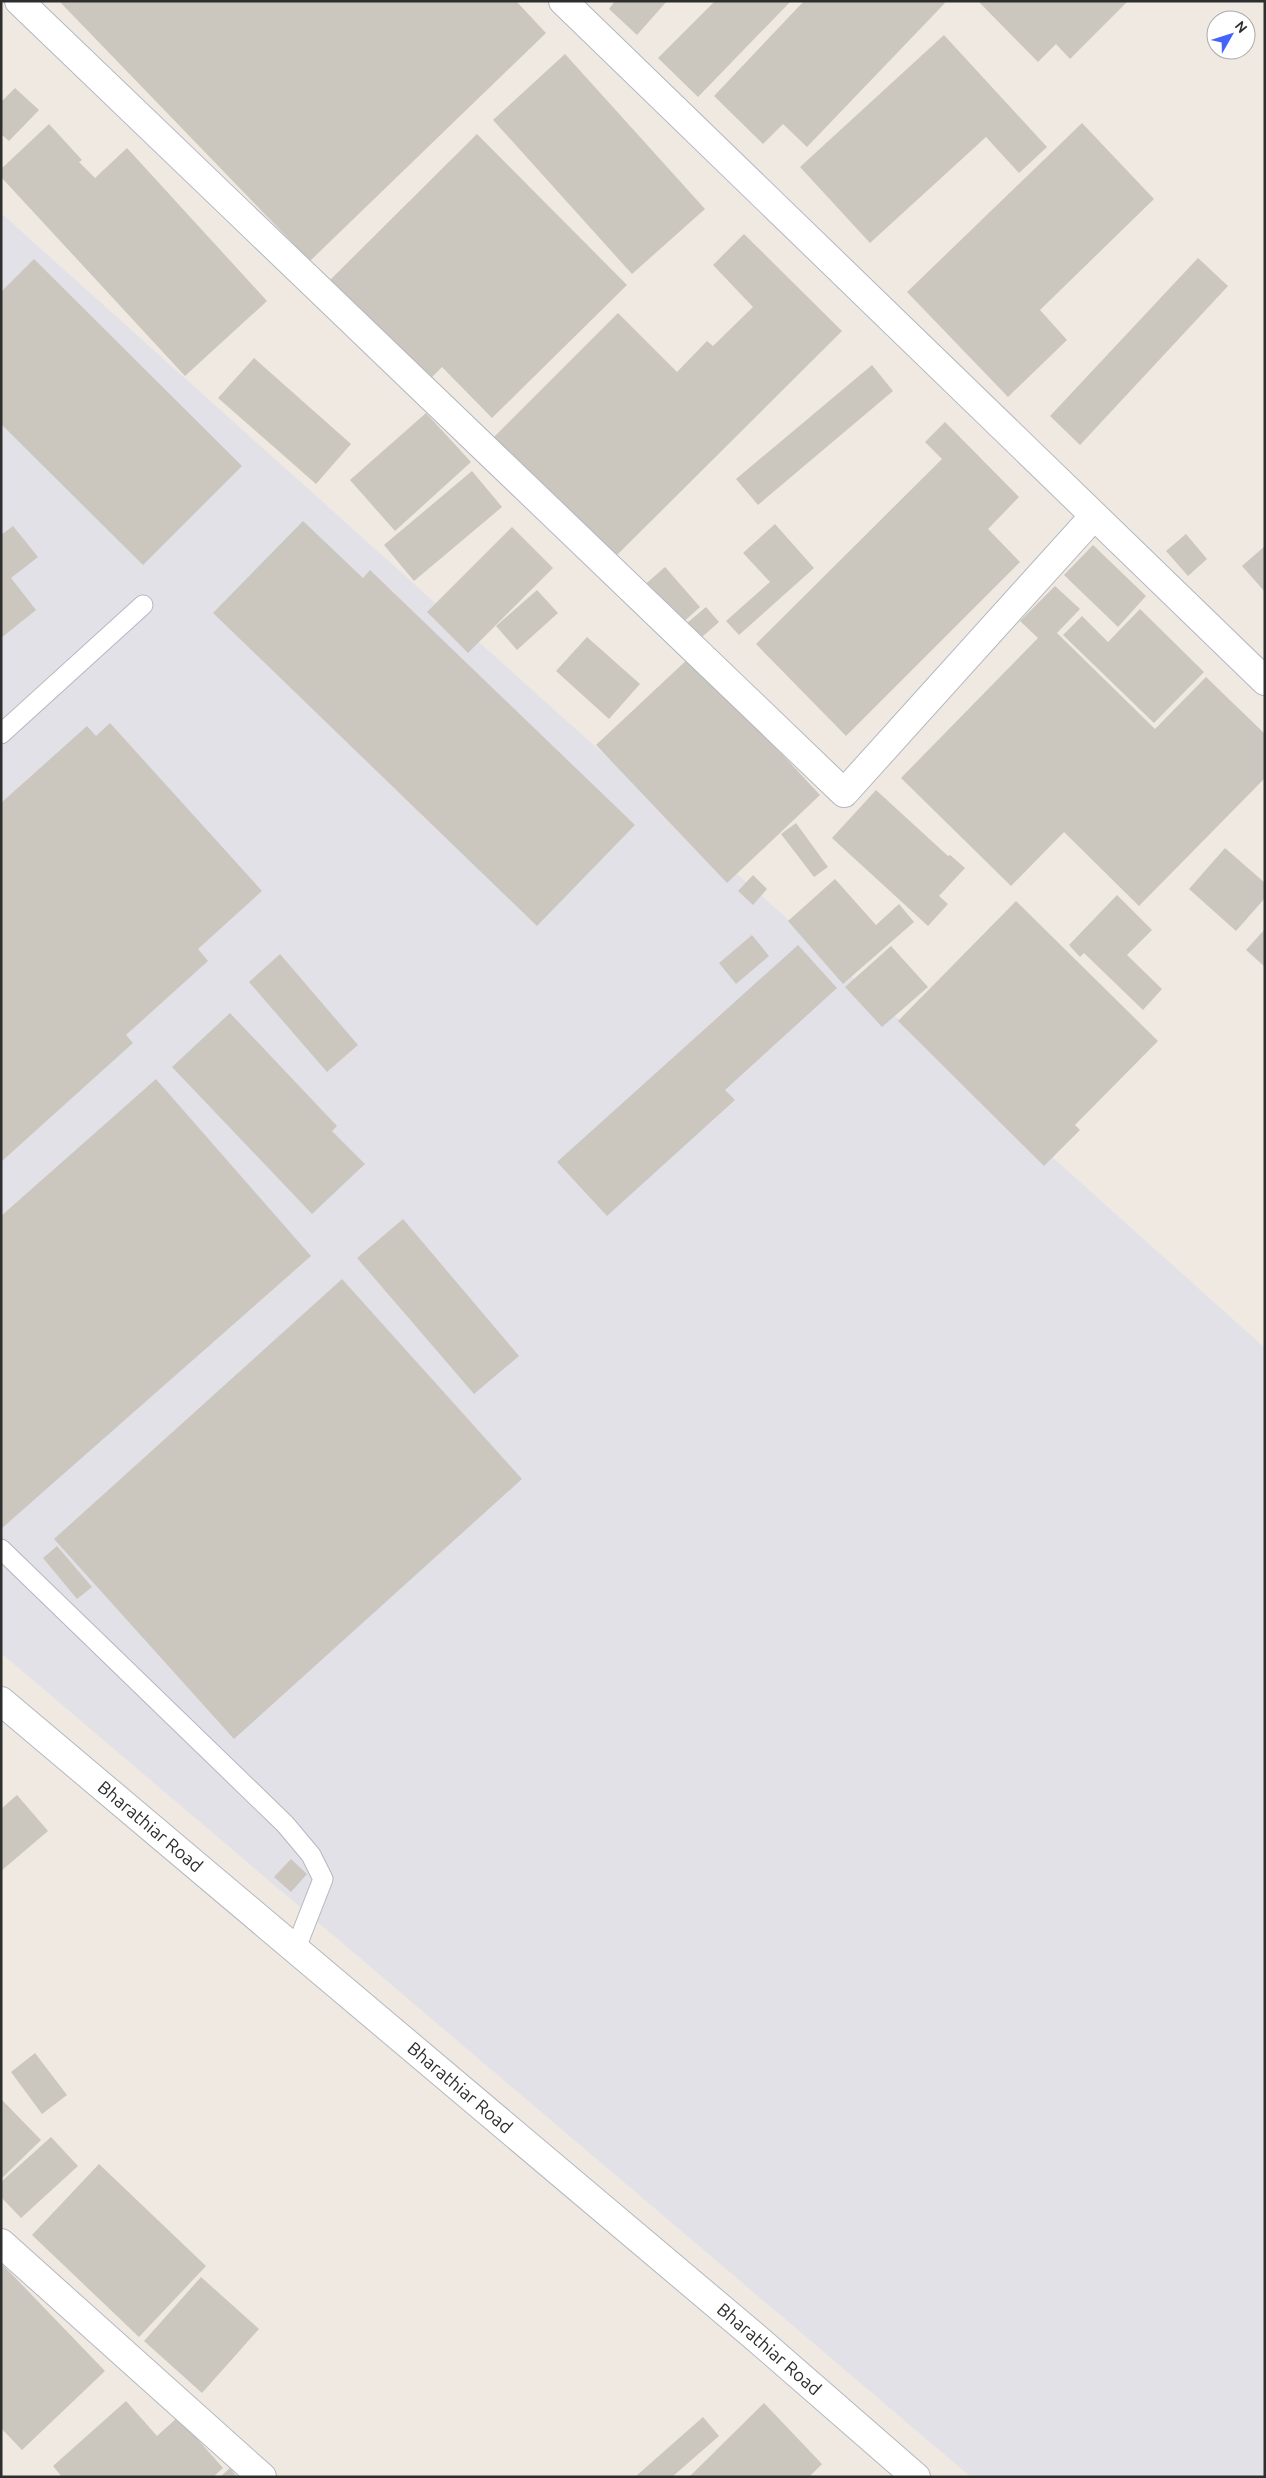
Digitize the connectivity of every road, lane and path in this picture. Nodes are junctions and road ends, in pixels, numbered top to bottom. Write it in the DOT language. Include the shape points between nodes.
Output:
graph roads {
  1 [pos="19,1"];
  2 [pos="563,1"];
  3 [pos="1094,516"];
  4 [pos="143,605"];
  5 [pos="1265,681"];
  6 [pos="1,734"];
  7 [pos="1,1549"];
  8 [pos="1,1700"];
  9 [pos="296,1948"];
  10 [pos="1,2243"];
  11 [pos="262,2477"];
  12 [pos="916,2477"];
  1 -- 3 [label="street" via="844,794"];
  2 -- 3 [label="street"];
  3 -- 5 [label="street"];
  4 -- 6 [label="lane"];
  7 -- 9 [label="lane" via="286,1824 311,1855 324,1879"];
  8 -- 9 [label="street, Bharathiar Road"];
  9 -- 12 [label="street, Bharathiar Road"];
  10 -- 11 [label="street"];
}
